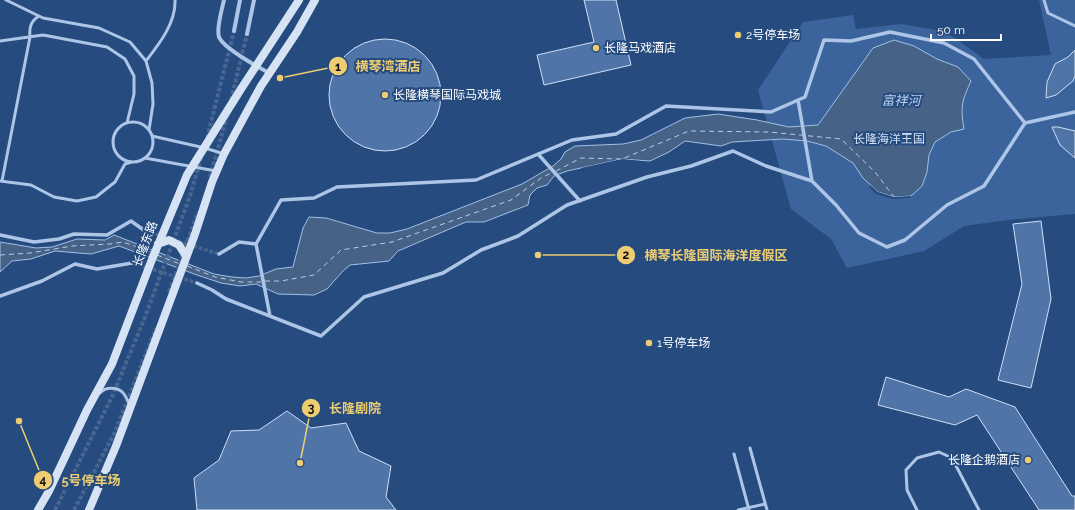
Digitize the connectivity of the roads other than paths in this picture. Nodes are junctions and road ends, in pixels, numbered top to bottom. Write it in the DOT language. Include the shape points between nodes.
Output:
graph roads {
  1 [pos="6,0"];
  2 [pos="175,0"];
  3 [pos="224,0"];
  4 [pos="240,0"];
  5 [pos="254,0"];
  6 [pos="299,0"];
  7 [pos="315,0"];
  8 [pos="1044,0"];
  9 [pos="39,16"];
  10 [pos="1075,26"];
  11 [pos="234,31"];
  12 [pos="247,34"];
  13 [pos="30,37"];
  14 [pos="0,41"];
  15 [pos="146,61"];
  16 [pos="256,66"];
  17 [pos="269,73"];
  18 [pos="798,100"];
  19 [pos="1075,112"];
  20 [pos="127,123"];
  21 [pos="1026,123"];
  22 [pos="149,130"];
  23 [pos="152,136"];
  24 [pos="205,148"];
  25 [pos="224,154"];
  26 [pos="538,154"];
  27 [pos="144,158"];
  28 [pos="132,162"];
  29 [pos="192,167"];
  30 [pos="216,171"];
  31 [pos="1,181"];
  32 [pos="812,181"];
  33 [pos="580,201"];
  34 [pos="145,231"];
  35 [pos="0,235"];
  36 [pos="158,244"];
  37 [pos="256,244"];
  38 [pos="219,254"];
  39 [pos="186,256"];
  40 [pos="132,263"];
  41 [pos="197,283"];
  42 [pos="0,296"];
  43 [pos="270,316"];
  44 [pos="94,399"];
  45 [pos="124,423"];
  46 [pos="750,448"];
  47 [pos="734,454"];
  48 [pos="49,491"];
  49 [pos="765,504"];
  50 [pos="748,509"];
  51 [pos="38,510"];
  52 [pos="45,510"];
  53 [pos="89,510"];
  54 [pos="738,510"];
  55 [pos="767,510"];
  56 [pos="917,510"];
  57 [pos="979,510"];
  1 -- 9 [label="lane"];
  2 -- 15 [label="lane" via="171,22 160,43"];
  3 -- 16 [label="street" via="219,37 228,48"];
  4 -- 11 [label="street"];
  5 -- 12 [label="street"];
  6 -- 16 [label="main road, 长隆东路"];
  7 -- 17 [label="main road"];
  8 -- 10 [label="lane" via="1048,13"];
  9 -- 13 [label="lane" via="33,20 29,29"];
  9 -- 15 [label="lane" via="99,28 130,42"];
  13 -- 14 [label="lane"];
  13 -- 20 [label="lane" via="43,35 107,47 124,58 134,76 134,94"];
  13 -- 31 [label="lane"];
  15 -- 22 [label="lane" via="152,83 153,104"];
  16 -- 17 [label="street"];
  16 -- 24 [label="main road, 长隆东路"];
  17 -- 25 [label="main road"];
  18 -- 21 [label="street" via="805,97 824,40 851,41 890,32 944,43 974,60"];
  18 -- 26 [label="street" via="771,112 666,106 616,134 572,140"];
  18 -- 32 [label="street"];
  19 -- 21 [label="street"];
  20 -- 22 [label="lane" via="139,123"];
  20 -- 28 [label="lane" via="116,131 113,144 119,156"];
  21 -- 32 [label="street" via="984,186 948,205 905,240 887,247 859,233"];
  22 -- 23 [label="lane"];
  23 -- 24 [label="lane"];
  23 -- 27 [label="lane" via="152,148"];
  24 -- 25 [label="lane"];
  24 -- 29 [label="main road, 长隆东路"];
  25 -- 30 [label="main road"];
  26 -- 33 [label="street"];
  26 -- 37 [label="street" via="476,180 337,187 314,198 281,200"];
  27 -- 28 [label="lane"];
  27 -- 29 [label="lane"];
  28 -- 31 [label="lane" via="125,164 115,182 96,197 77,201 54,197 31,185"];
  29 -- 30 [label="lane"];
  29 -- 36 [label="main road, 长隆东路"];
  30 -- 39 [label="main road"];
  32 -- 33 [label="street" via="766,166 733,151 691,166 647,177"];
  33 -- 43 [label="street" via="567,205 518,236 481,250 443,273 364,297 321,336"];
  34 -- 35 [label="street" via="131,221 107,235 74,234 34,242"];
  36 -- 39 [label="main road" via="169,240 179,245"];
  36 -- 44 [label="main road, 长隆东路" via="112,364"];
  37 -- 38 [label="street" via="239,242"];
  37 -- 43 [label="street"];
  39 -- 45 [label="main road"];
  40 -- 42 [label="street" via="97,269 75,264 42,281"];
  41 -- 43 [label="street" via="226,299"];
  44 -- 45 [label="lane" via="102,390 114,388 124,393 129,404"];
  44 -- 48 [label="main road, 长隆东路"];
  45 -- 53 [label="main road"];
  46 -- 49 [label="lane"];
  47 -- 50 [label="lane"];
  48 -- 51 [label="main road, 长隆东路"];
  48 -- 52 [label="main road"];
  49 -- 50 [label="lane"];
  49 -- 55 [label="lane"];
  50 -- 54 [label="lane"];
  56 -- 57 [label="lane" via="907,490 906,470 917,458 939,452 952,458"];
}
